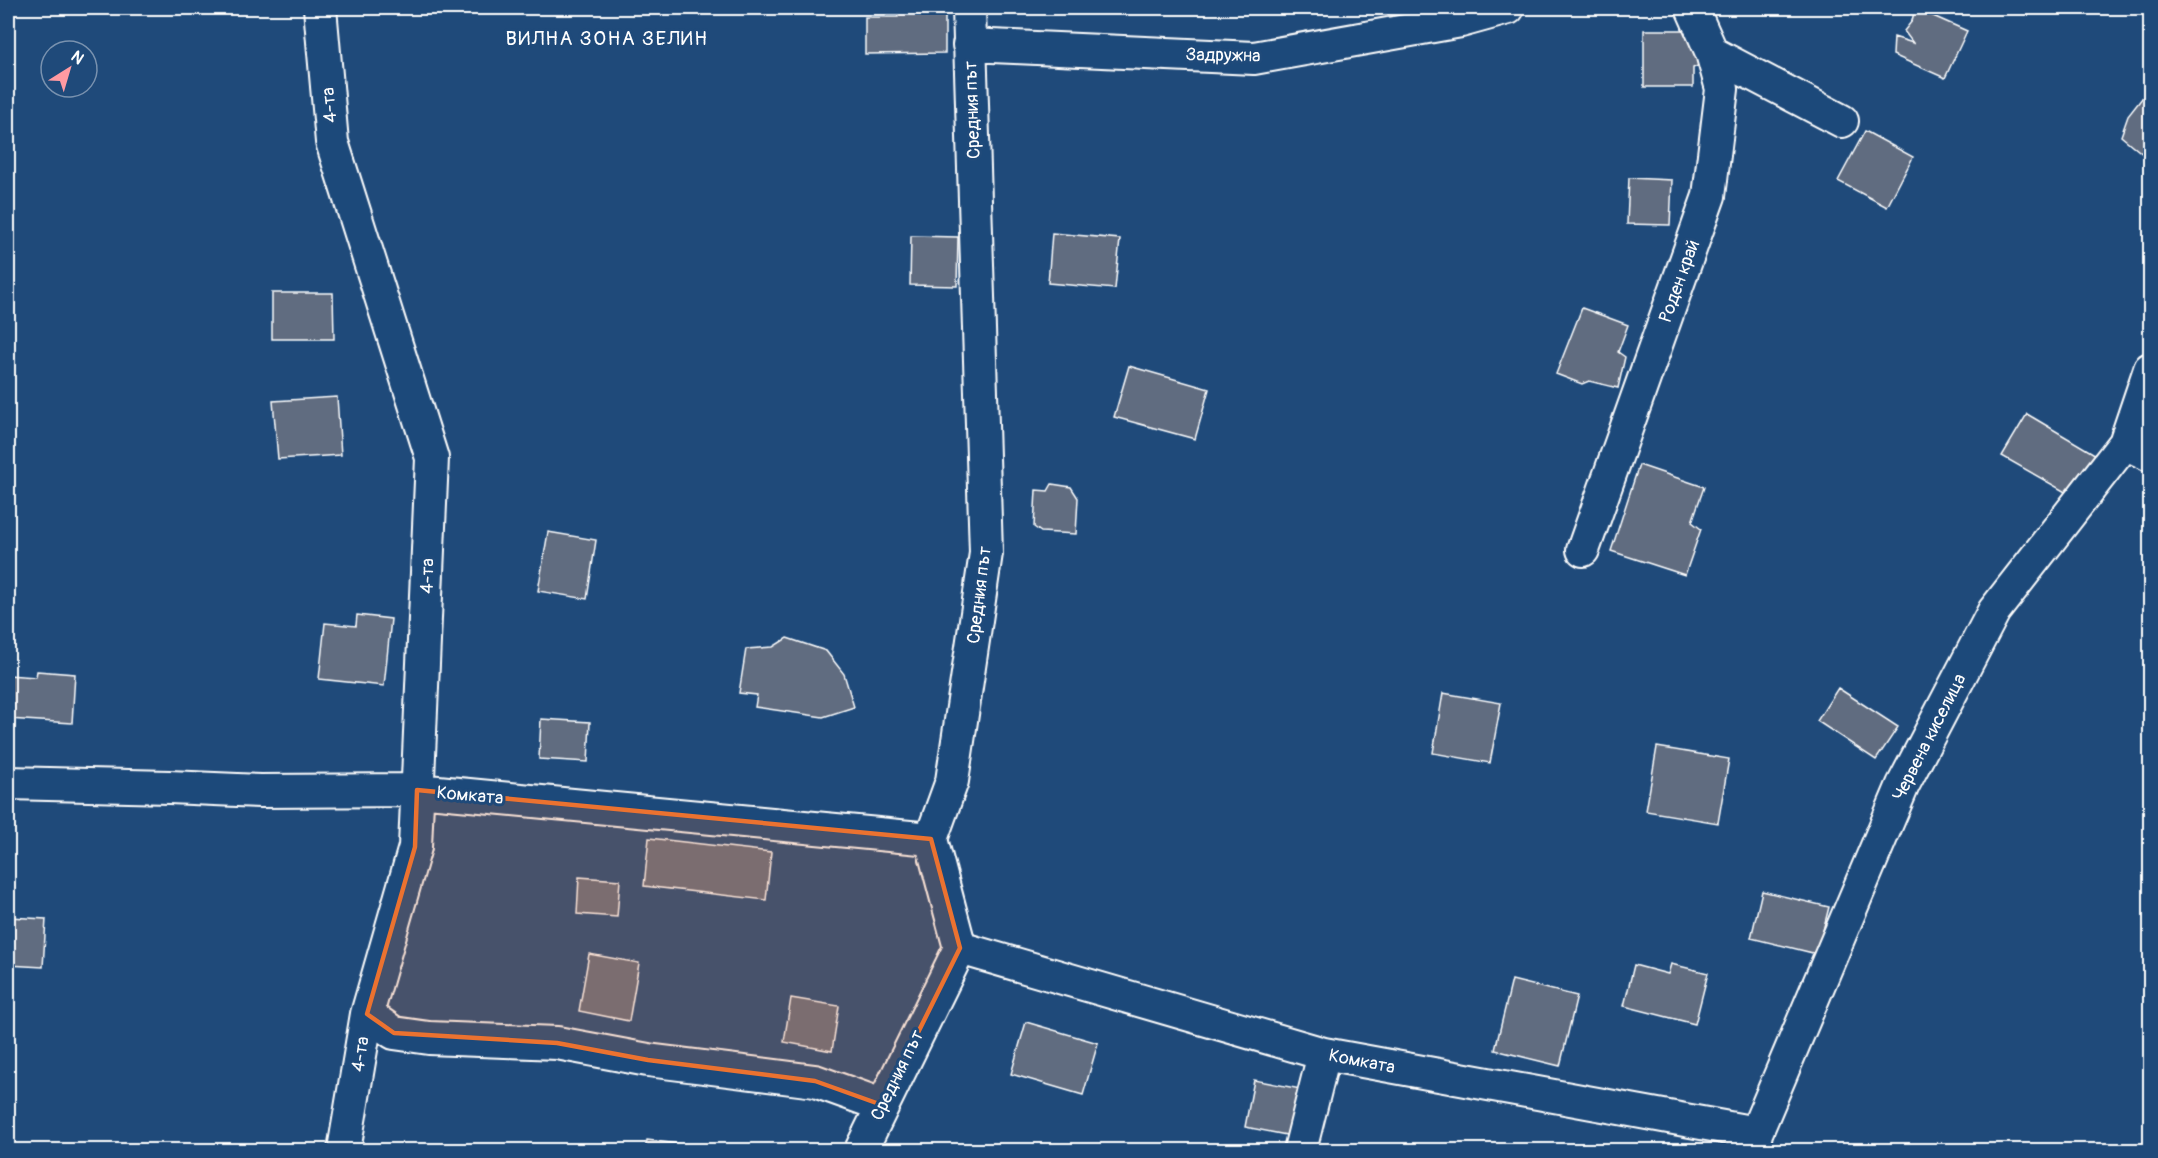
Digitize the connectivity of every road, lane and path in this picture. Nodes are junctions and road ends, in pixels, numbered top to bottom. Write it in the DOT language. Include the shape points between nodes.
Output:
graph roads {
  1 [pos="320,8"];
  2 [pos="969,8"];
  3 [pos="1508,8"];
  4 [pos="1692,8"];
  5 [pos="1461,14"];
  6 [pos="969,45"];
  7 [pos="1712,53"];
  8 [pos="1842,121"];
  9 [pos="2151,369"];
  10 [pos="2138,449"];
  11 [pos="1583,550"];
  12 [pos="8,783"];
  13 [pos="417,790"];
  14 [pos="931,839"];
  15 [pos="960,948"];
  16 [pos="367,1014"];
  17 [pos="1324,1054"];
  18 [pos="882,1106"];
  19 [pos="1754,1142"];
  20 [pos="344,1150"];
  21 [pos="861,1150"];
  22 [pos="1300,1150"];
  1 -- 13 [label="street, 4-та" via="332,142 432,458"];
  2 -- 6 [label="street, Средния път"];
  3 -- 5 [label="street, Задружна"];
  4 -- 7 [label="street, Роден край"];
  5 -- 6 [label="street, Задружна" via="1254,58"];
  6 -- 14 [label="street, Средния път" via="986,553 952,781"];
  7 -- 8 [label="street"];
  7 -- 11 [label="street, Роден край" via="1722,89 1709,196"];
  9 -- 10 [label="street, Червена киселица"];
  10 -- 19 [label="street, Червена киселица" via="1994,611 1903,784"];
  12 -- 13 [label="street, Комката" via="260,791"];
  13 -- 14 [label="street, Комката"];
  13 -- 16 [label="street, 4-та" via="415,847"];
  14 -- 15 [label="street"];
  15 -- 17 [label="street, Комката"];
  15 -- 18 [label="street, Средния път"];
  16 -- 18 [label="street" via="394,1033 557,1043 648,1060 815,1081"];
  16 -- 20 [label="street, 4-та"];
  17 -- 19 [label="street, Комката"];
  17 -- 22 [label="street"];
  18 -- 21 [label="street, Средния път"];
}
